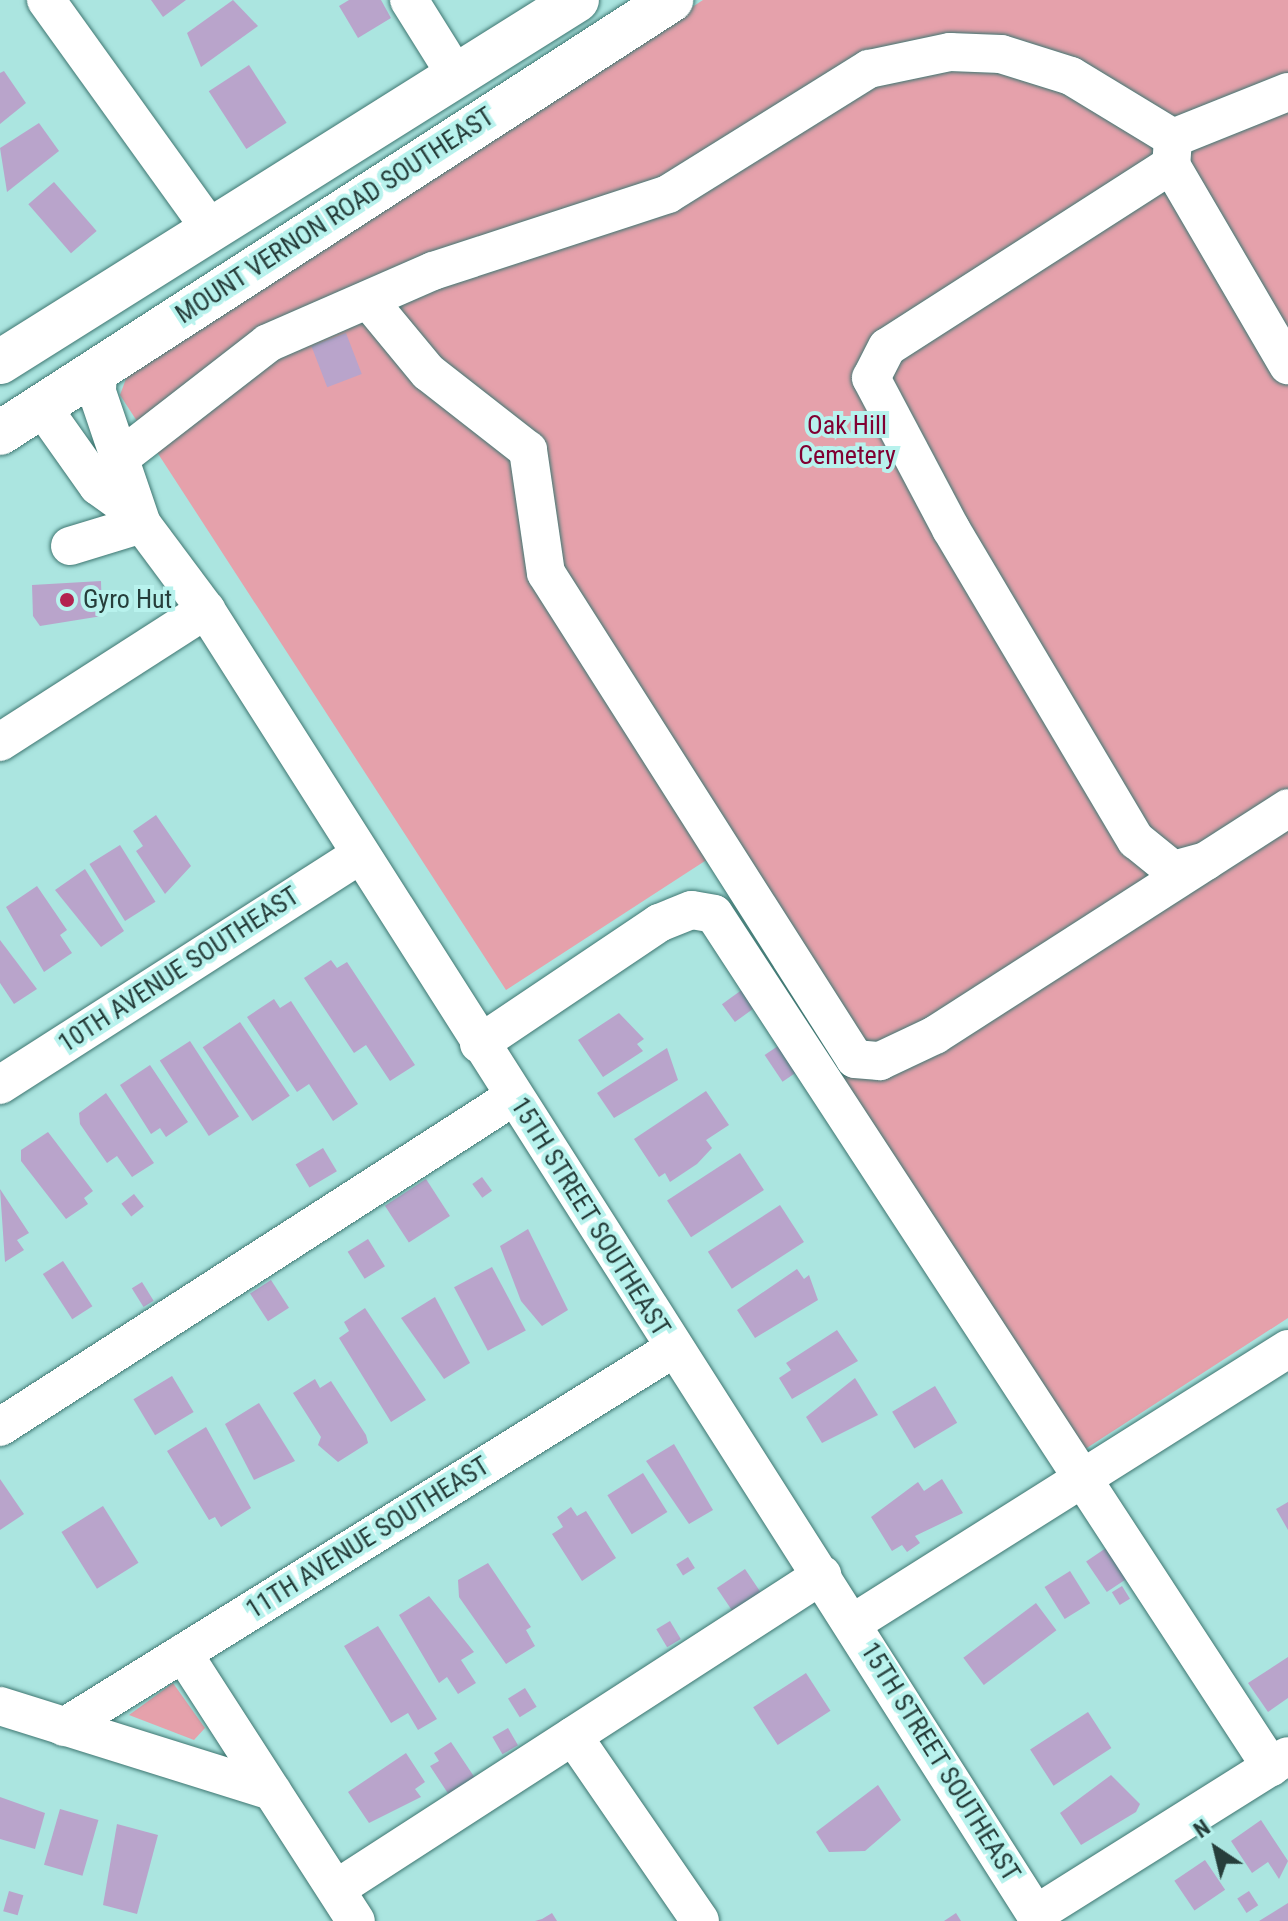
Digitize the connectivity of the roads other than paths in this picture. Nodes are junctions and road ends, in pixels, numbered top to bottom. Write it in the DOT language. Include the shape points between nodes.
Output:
graph roads {
  1 [pos="46,0"];
  2 [pos="409,0"];
  3 [pos="577,0"];
  4 [pos="671,0"];
  5 [pos="454,72"];
  6 [pos="1288,92"];
  7 [pos="1172,151"];
  8 [pos="327,152"];
  9 [pos="209,227"];
  10 [pos="370,302"];
  11 [pos="0,362"];
  12 [pos="1288,365"];
  13 [pos="98,371"];
  14 [pos="42,407"];
  15 [pos="0,433"];
  16 [pos="120,458"];
  17 [pos="140,519"];
  18 [pos="70,546"];
  19 [pos="206,610"];
  20 [pos="0,742"];
  21 [pos="1288,808"];
  22 [pos="359,855"];
  23 [pos="1212,860"];
  24 [pos="479,1044"];
  25 [pos="0,1085"];
  26 [pos="513,1097"];
  27 [pos="673,1349"];
  28 [pos="1288,1349"];
  29 [pos="0,1427"];
  30 [pos="1080,1476"];
  31 [pos="822,1575"];
  32 [pos="853,1623"];
  33 [pos="183,1653"];
  34 [pos="0,1706"];
  35 [pos="64,1727"];
  36 [pos="573,1736"];
  37 [pos="1280,1762"];
  38 [pos="272,1791"];
  39 [pos="336,1889"];
  40 [pos="1038,1918"];
  41 [pos="356,1921"];
  42 [pos="700,1921"];
  1 -- 9 [label="street"];
  2 -- 5 [label="street"];
  3 -- 5 [label="main road"];
  4 -- 13 [label="main road, MOUNT VERNON ROAD SOUTHEAST"];
  5 -- 8 [label="main road"];
  6 -- 7 [label="street"];
  7 -- 10 [label="street" via="1071,76 1001,54 950,52 869,69 668,194 433,271"];
  7 -- 12 [label="street"];
  7 -- 23 [label="street" via="887,347 871,378 951,529 1136,840 1173,870"];
  8 -- 9 [label="main road"];
  8 -- 14 [label="main road" via="242,247 80,353"];
  9 -- 11 [label="main road"];
  10 -- 16 [label="street" via="268,343"];
  10 -- 23 [label="street" via="428,372 528,450 546,573 855,1059 880,1061 935,1035"];
  13 -- 14 [label="main road, MOUNT VERNON ROAD SOUTHEAST"];
  13 -- 16 [label="street, 15TH STREET SOUTHEAST" via="97,392"];
  14 -- 15 [label="main road, MOUNT VERNON ROAD SOUTHEAST"];
  14 -- 17 [label="street, 15TH STREET SOUTHEAST" via="69,478"];
  16 -- 17 [label="street, 15TH STREET SOUTHEAST"];
  17 -- 18 [label="street"];
  17 -- 19 [label="street, 15TH STREET SOUTHEAST"];
  19 -- 20 [label="street"];
  19 -- 22 [label="street, 15TH STREET SOUTHEAST"];
  21 -- 23 [label="street"];
  22 -- 24 [label="street, 15TH STREET SOUTHEAST"];
  22 -- 25 [label="street, 10TH AVENUE SOUTHEAST"];
  24 -- 26 [label="street, 15TH STREET SOUTHEAST"];
  24 -- 30 [label="street" via="659,923 692,910 714,914"];
  26 -- 27 [label="street, 15TH STREET SOUTHEAST"];
  26 -- 29 [label="street"];
  27 -- 31 [label="street, 15TH STREET SOUTHEAST"];
  27 -- 33 [label="street, 11TH AVENUE SOUTHEAST"];
  28 -- 30 [label="street"];
  30 -- 32 [label="street"];
  30 -- 37 [label="street"];
  31 -- 32 [label="street, 15TH STREET SOUTHEAST"];
  31 -- 36 [label="street"];
  32 -- 40 [label="street, 15TH STREET SOUTHEAST"];
  33 -- 35 [label="street, 11TH AVENUE SOUTHEAST"];
  33 -- 38 [label="street"];
  34 -- 35 [label="street"];
  35 -- 38 [label="street"];
  36 -- 39 [label="street"];
  36 -- 42 [label="street"];
  37 -- 40 [label="street"];
  38 -- 39 [label="street"];
  39 -- 41 [label="street"];
}
